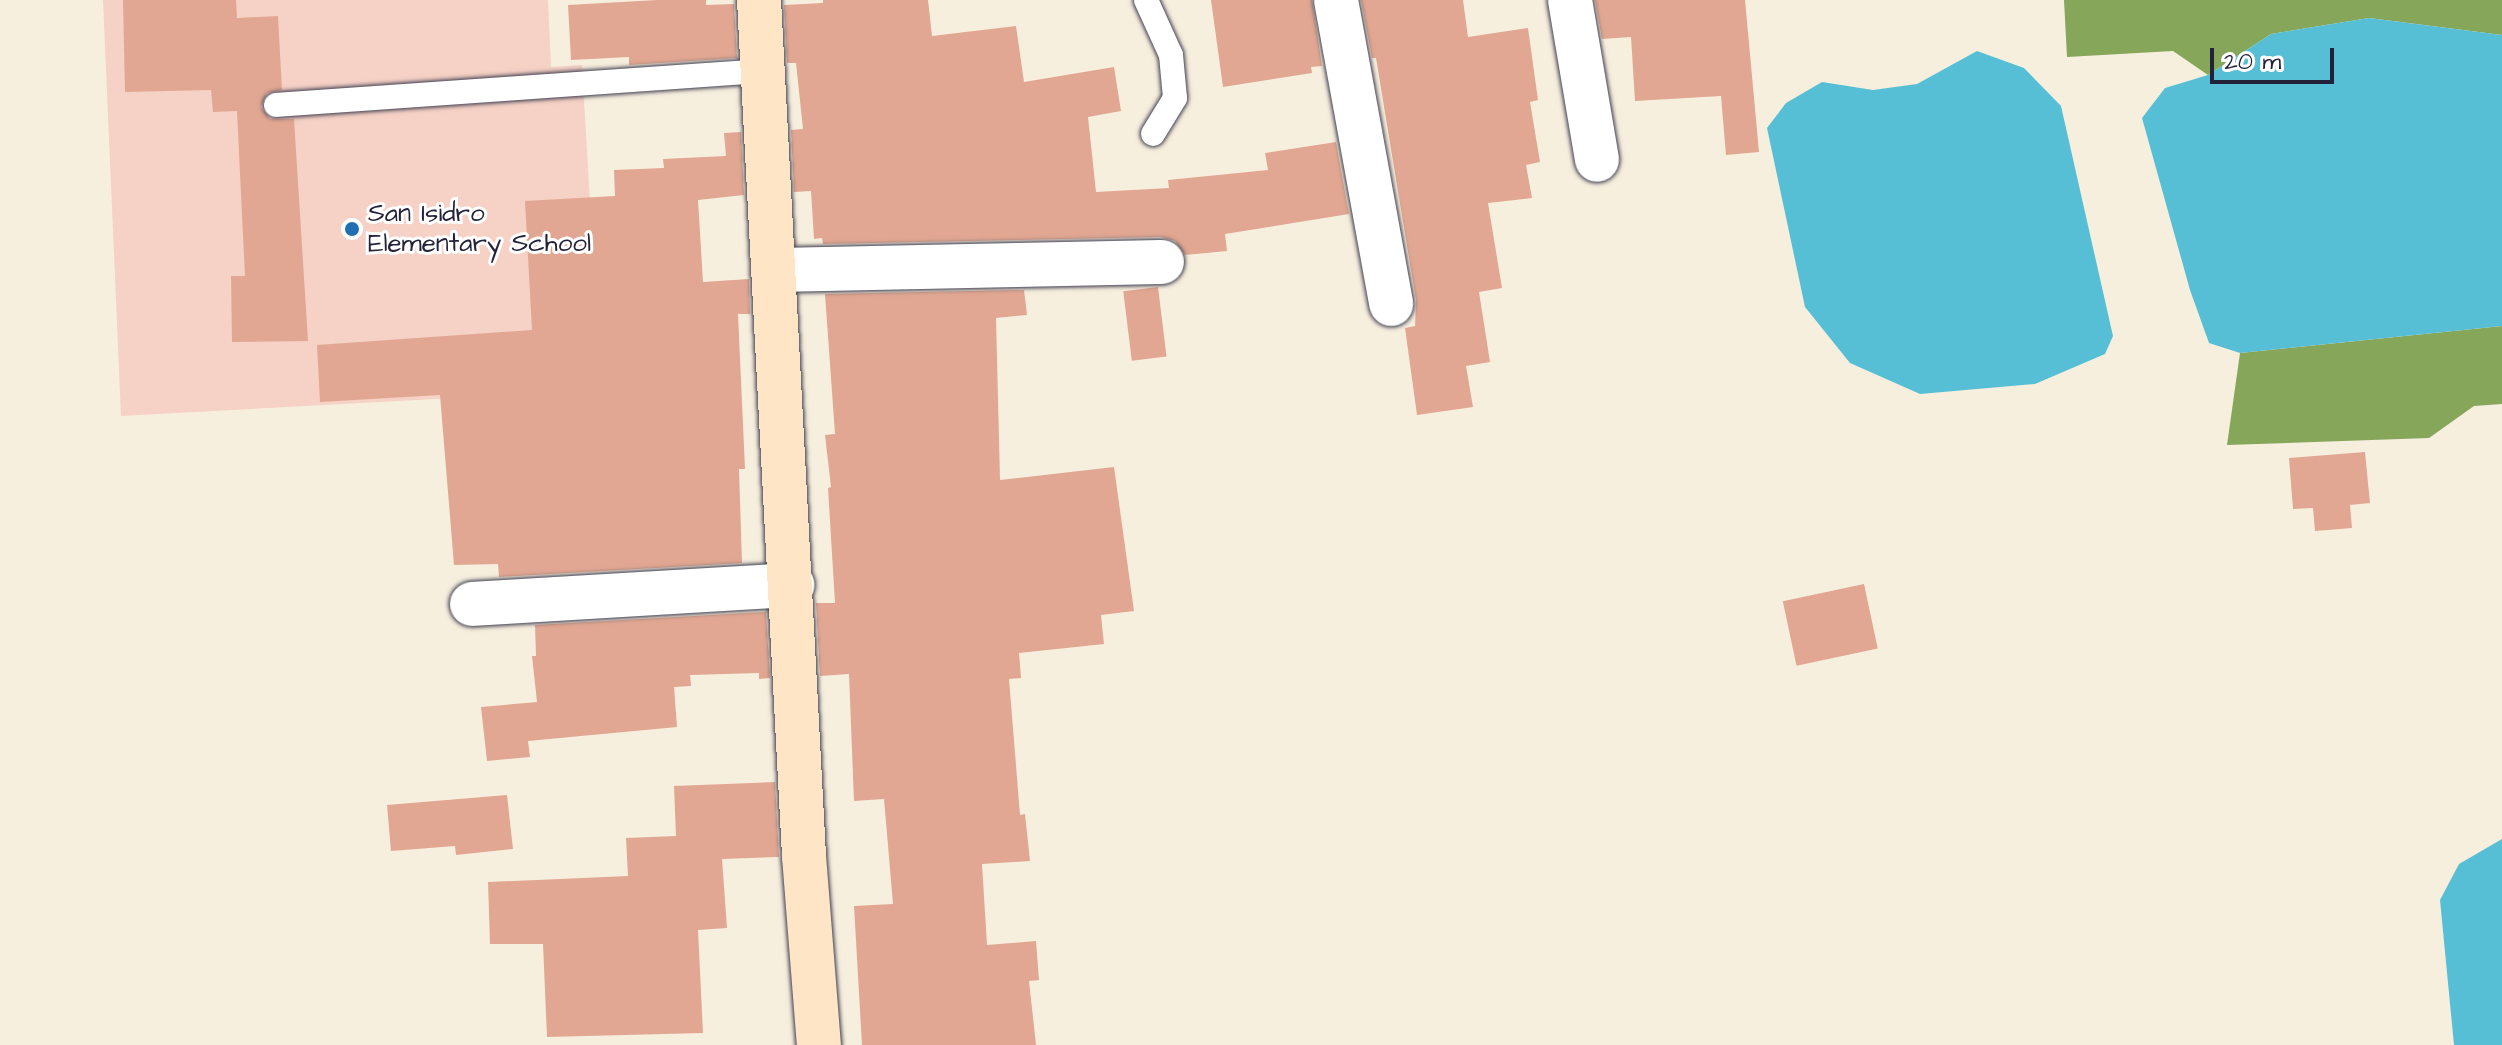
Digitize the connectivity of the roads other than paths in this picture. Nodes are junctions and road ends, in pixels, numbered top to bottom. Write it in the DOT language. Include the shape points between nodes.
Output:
graph roads {
  1 [pos="759,0"];
  2 [pos="1146,0"];
  3 [pos="1336,0"];
  4 [pos="1570,0"];
  5 [pos="763,71"];
  6 [pos="276,105"];
  7 [pos="1153,134"];
  8 [pos="1597,160"];
  9 [pos="1162,262"];
  10 [pos="775,270"];
  11 [pos="1391,304"];
  12 [pos="792,585"];
  13 [pos="472,604"];
  14 [pos="819,1045"];
  1 -- 5 [label="street"];
  2 -- 7 [label="lane" via="1171,55 1175,98"];
  3 -- 11 [label="street"];
  4 -- 8 [label="street"];
  5 -- 6 [label="lane"];
  5 -- 10 [label="street"];
  9 -- 10 [label="street"];
  10 -- 12 [label="street"];
  12 -- 13 [label="street"];
  12 -- 14 [label="street"];
}
